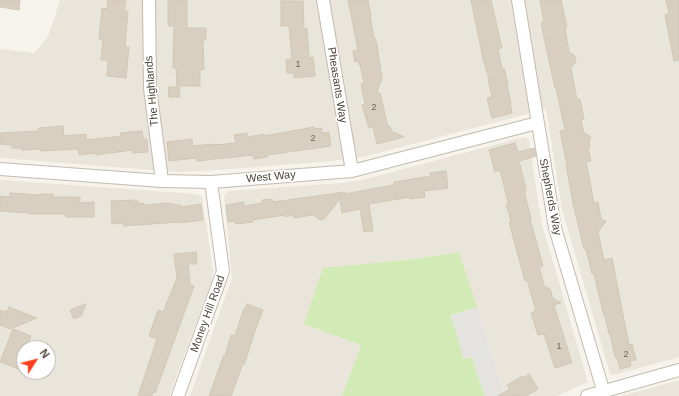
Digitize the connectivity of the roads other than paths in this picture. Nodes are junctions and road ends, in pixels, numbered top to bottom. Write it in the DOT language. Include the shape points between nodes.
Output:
graph roads {
  1 [pos="149,0"];
  2 [pos="323,0"];
  3 [pos="518,0"];
  4 [pos="537,123"];
  5 [pos="0,169"];
  6 [pos="352,170"];
  7 [pos="162,181"];
  8 [pos="211,182"];
  9 [pos="679,370"];
  10 [pos="603,390"];
  11 [pos="178,396"];
  12 [pos="588,396"];
  1 -- 7 [label="street, The Highlands" via="150,88"];
  2 -- 6 [label="street, Pheasants Way"];
  3 -- 4 [label="street, Shepherds Way"];
  4 -- 6 [label="street, West Way"];
  4 -- 10 [label="street, Shepherds Way" via="555,228"];
  5 -- 7 [label="street, West Way"];
  6 -- 8 [label="street, West Way"];
  7 -- 8 [label="street, West Way"];
  8 -- 11 [label="street, Money Hill Road" via="223,271"];
  9 -- 10 [label="street"];
  10 -- 12 [label="street"];
}
